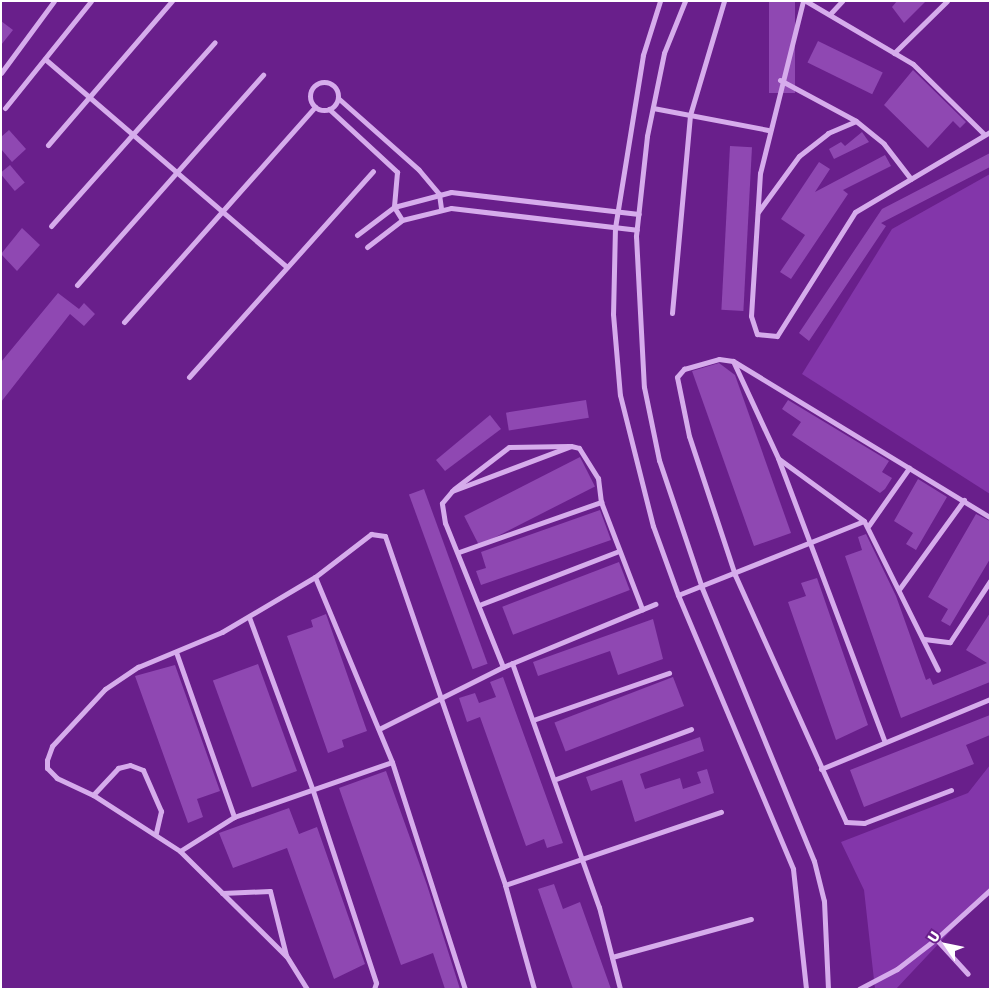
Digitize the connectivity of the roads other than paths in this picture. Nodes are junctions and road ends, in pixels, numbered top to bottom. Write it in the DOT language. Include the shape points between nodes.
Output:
graph roads {
  1 [pos="54,1"];
  2 [pos="91,1"];
  3 [pos="172,1"];
  4 [pos="660,1"];
  5 [pos="685,1"];
  6 [pos="724,1"];
  7 [pos="804,1"];
  8 [pos="842,1"];
  9 [pos="947,1"];
  10 [pos="830,14"];
  11 [pos="215,42"];
  12 [pos="894,53"];
  13 [pos="45,59"];
  14 [pos="1,73"];
  15 [pos="263,75"];
  16 [pos="780,80"];
  17 [pos="89,97"];
  18 [pos="338,98"];
  19 [pos="315,107"];
  20 [pos="5,108"];
  21 [pos="653,108"];
  22 [pos="329,109"];
  23 [pos="690,116"];
  24 [pos="856,121"];
  25 [pos="768,130"];
  26 [pos="987,133"];
  27 [pos="133,134"];
  28 [pos="48,144"];
  29 [pos="373,171"];
  30 [pos="177,172"];
  31 [pos="911,179"];
  32 [pos="439,194"];
  33 [pos="394,207"];
  34 [pos="441,209"];
  35 [pos="222,211"];
  36 [pos="618,212"];
  37 [pos="757,213"];
  38 [pos="639,214"];
  39 [pos="402,220"];
  40 [pos="51,226"];
  41 [pos="615,227"];
  42 [pos="637,230"];
  43 [pos="357,235"];
  44 [pos="366,247"];
  45 [pos="287,267"];
  46 [pos="77,285"];
  47 [pos="672,313"];
  48 [pos="124,322"];
  49 [pos="733,361"];
  50 [pos="189,377"];
  51 [pos="571,446"];
  52 [pos="778,458"];
  53 [pos="909,468"];
  54 [pos="452,491"];
  55 [pos="964,500"];
  56 [pos="601,502"];
  57 [pos="990,517"];
  58 [pos="864,520"];
  59 [pos="869,525"];
  60 [pos="812,545"];
  61 [pos="619,551"];
  62 [pos="459,552"];
  63 [pos="736,575"];
  64 [pos="315,577"];
  65 [pos="990,581"];
  66 [pos="702,588"];
  67 [pos="900,588"];
  68 [pos="678,595"];
  69 [pos="655,604"];
  70 [pos="478,605"];
  71 [pos="642,608"];
  72 [pos="249,617"];
  73 [pos="924,639"];
  74 [pos="176,652"];
  75 [pos="512,663"];
  76 [pos="503,667"];
  77 [pos="938,670"];
  78 [pos="669,673"];
  79 [pos="440,696"];
  80 [pos="990,699"];
  81 [pos="532,720"];
  82 [pos="379,729"];
  83 [pos="691,729"];
  84 [pos="885,742"];
  85 [pos="392,762"];
  86 [pos="821,769"];
  87 [pos="556,779"];
  88 [pos="951,790"];
  89 [pos="313,791"];
  90 [pos="93,795"];
  91 [pos="720,812"];
  92 [pos="234,817"];
  93 [pos="156,833"];
  94 [pos="180,851"];
  95 [pos="584,861"];
  96 [pos="505,885"];
  97 [pos="990,890"];
  98 [pos="222,893"];
  99 [pos="751,919"];
  100 [pos="936,940"];
  101 [pos="286,956"];
  102 [pos="612,957"];
  103 [pos="968,974"];
  104 [pos="307,989"];
  105 [pos="374,989"];
  106 [pos="465,989"];
  107 [pos="534,989"];
  108 [pos="620,989"];
  109 [pos="806,989"];
  110 [pos="828,989"];
  111 [pos="858,989"];
  1 -- 14 [label="street"];
  2 -- 13 [label="street"];
  3 -- 17 [label="street"];
  4 -- 36 [label="street" via="643,55"];
  5 -- 21 [label="street" via="664,54"];
  6 -- 23 [label="street"];
  7 -- 10 [label="street"];
  7 -- 16 [label="street"];
  8 -- 10 [label="street"];
  9 -- 12 [label="street"];
  10 -- 12 [label="street"];
  11 -- 27 [label="street"];
  12 -- 26 [label="street" via="913,64"];
  13 -- 17 [label="street"];
  13 -- 20 [label="street"];
  15 -- 30 [label="street"];
  16 -- 24 [label="street"];
  16 -- 25 [label="street"];
  17 -- 27 [label="street"];
  17 -- 28 [label="street"];
  18 -- 19 [label="street" via="333,85 319,82 310,94"];
  18 -- 22 [label="street"];
  18 -- 32 [label="street"];
  19 -- 22 [label="street"];
  19 -- 35 [label="street"];
  21 -- 23 [label="street"];
  21 -- 38 [label="street"];
  22 -- 33 [label="street" via="397,172"];
  23 -- 25 [label="street"];
  23 -- 47 [label="street"];
  24 -- 31 [label="street" via="884,144"];
  24 -- 37 [label="street" via="828,133 799,156"];
  25 -- 37 [label="street"];
  26 -- 31 [label="street"];
  27 -- 30 [label="street"];
  27 -- 40 [label="street"];
  29 -- 45 [label="street"];
  30 -- 35 [label="street"];
  30 -- 46 [label="street"];
  31 -- 37 [label="street" via="855,212 772,339 757,334 751,316"];
  32 -- 33 [label="street"];
  32 -- 34 [label="street"];
  32 -- 36 [label="street"];
  33 -- 39 [label="street"];
  33 -- 43 [label="street"];
  34 -- 39 [label="street"];
  34 -- 41 [label="street"];
  35 -- 45 [label="street"];
  35 -- 48 [label="street"];
  36 -- 38 [label="street"];
  36 -- 41 [label="street"];
  38 -- 42 [label="street"];
  39 -- 44 [label="street"];
  41 -- 42 [label="street"];
  41 -- 68 [label="street" via="613,314 620,395 653,526"];
  42 -- 66 [label="street" via="637,309 644,387 659,460"];
  45 -- 50 [label="street"];
  49 -- 52 [label="street"];
  49 -- 53 [label="street"];
  49 -- 63 [label="street" via="719,359 684,369 677,382 690,436"];
  51 -- 54 [label="street"];
  51 -- 54 [label="street" via="509,447 475,468"];
  51 -- 56 [label="street" via="587,455 598,478"];
  52 -- 58 [label="street"];
  52 -- 60 [label="street"];
  53 -- 55 [label="street"];
  53 -- 59 [label="street"];
  54 -- 62 [label="street" via="442,503 445,523"];
  55 -- 57 [label="street"];
  55 -- 67 [label="street"];
  56 -- 61 [label="street"];
  56 -- 62 [label="street"];
  58 -- 59 [label="street"];
  58 -- 60 [label="street"];
  59 -- 67 [label="street"];
  60 -- 63 [label="street"];
  60 -- 84 [label="street"];
  61 -- 70 [label="street"];
  61 -- 71 [label="street"];
  62 -- 70 [label="street"];
  63 -- 66 [label="street"];
  63 -- 86 [label="street"];
  64 -- 72 [label="street"];
  64 -- 79 [label="street" via="370,534 385,536"];
  64 -- 82 [label="street"];
  65 -- 73 [label="street" via="950,642"];
  66 -- 68 [label="street"];
  66 -- 110 [label="street" via="814,861 824,901"];
  67 -- 73 [label="street"];
  68 -- 109 [label="street" via="793,869"];
  69 -- 71 [label="street"];
  70 -- 76 [label="street"];
  71 -- 75 [label="street"];
  72 -- 74 [label="street"];
  72 -- 89 [label="street"];
  73 -- 77 [label="street"];
  74 -- 90 [label="street" via="138,667 105,689 52,746 47,768"];
  74 -- 92 [label="street"];
  75 -- 76 [label="street"];
  75 -- 81 [label="street"];
  76 -- 79 [label="street"];
  78 -- 81 [label="street"];
  79 -- 82 [label="street"];
  79 -- 96 [label="street"];
  80 -- 84 [label="street"];
  81 -- 87 [label="street"];
  82 -- 85 [label="street"];
  83 -- 87 [label="street"];
  84 -- 86 [label="street"];
  85 -- 89 [label="street"];
  85 -- 106 [label="street"];
  86 -- 88 [label="street" via="841,814 854,825"];
  87 -- 95 [label="street"];
  89 -- 92 [label="street"];
  89 -- 105 [label="street"];
  90 -- 93 [label="street"];
  90 -- 93 [label="street" via="118,768 130,765 143,770 161,811"];
  91 -- 95 [label="street"];
  92 -- 94 [label="street"];
  93 -- 94 [label="street"];
  94 -- 98 [label="street"];
  95 -- 96 [label="street"];
  95 -- 102 [label="street"];
  96 -- 107 [label="street"];
  97 -- 100 [label="street"];
  98 -- 101 [label="street"];
  98 -- 101 [label="street" via="264,888 270,891"];
  99 -- 102 [label="street"];
  100 -- 103 [label="street"];
  100 -- 111 [label="street" via="896,969"];
  101 -- 104 [label="street"];
  102 -- 108 [label="street"];
}
